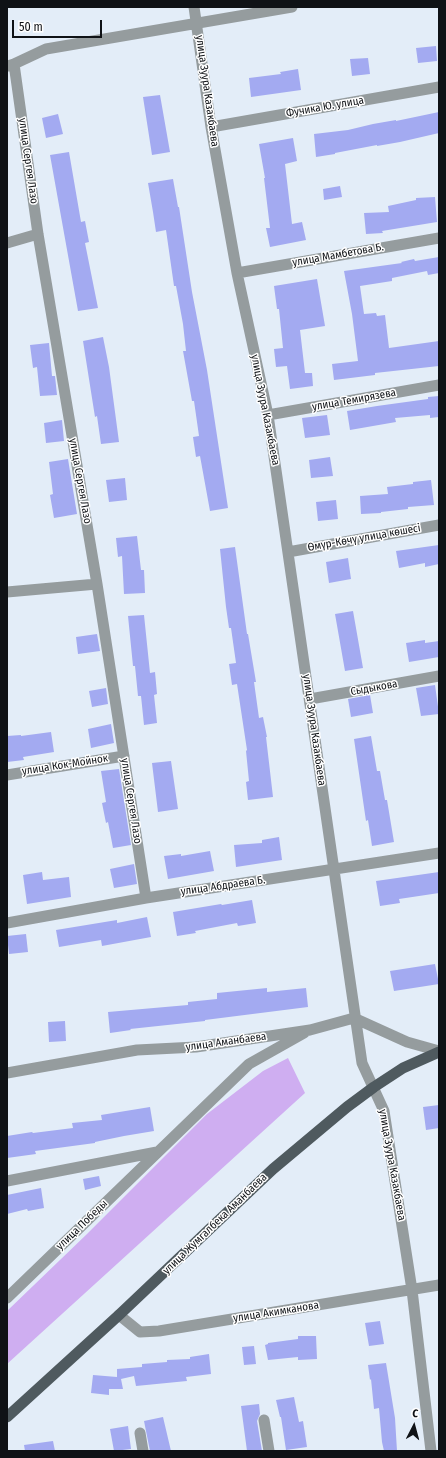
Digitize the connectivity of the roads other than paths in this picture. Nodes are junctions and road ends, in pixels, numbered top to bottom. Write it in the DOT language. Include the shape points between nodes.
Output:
graph roads {
  1 [pos="194,7"];
  2 [pos="292,7"];
  3 [pos="197,24"];
  4 [pos="10,65"];
  5 [pos="439,87"];
  6 [pos="211,128"];
  7 [pos="38,234"];
  8 [pos="439,238"];
  9 [pos="7,243"];
  10 [pos="237,273"];
  11 [pos="439,385"];
  12 [pos="268,415"];
  13 [pos="439,525"];
  14 [pos="288,552"];
  15 [pos="97,584"];
  16 [pos="7,592"];
  17 [pos="439,676"];
  18 [pos="310,699"];
  19 [pos="124,756"];
  20 [pos="7,775"];
  21 [pos="439,853"];
  22 [pos="335,870"];
  23 [pos="146,898"];
  24 [pos="7,923"];
  25 [pos="354,1018"];
  26 [pos="310,1030"];
  27 [pos="439,1052"];
  28 [pos="7,1073"];
  29 [pos="374,1087"];
  30 [pos="157,1152"];
  31 [pos="7,1181"];
  32 [pos="439,1285"];
  33 [pos="412,1290"];
  34 [pos="7,1298"];
  35 [pos="119,1315"];
  36 [pos="7,1417"];
  37 [pos="264,1420"];
  38 [pos="140,1433"];
  39 [pos="143,1451"];
  40 [pos="269,1451"];
  41 [pos="431,1451"];
  1 -- 3 [label="street, улица Зуура Казакбаева"];
  2 -- 3 [label="street"];
  3 -- 4 [label="street" via="46,49"];
  3 -- 6 [label="street, улица Зуура Казакбаева"];
  4 -- 7 [label="street, улица Сергея Лазо"];
  5 -- 6 [label="street, Фучика Ю. улица"];
  6 -- 10 [label="street, улица Зуура Казакбаева"];
  7 -- 9 [label="street"];
  7 -- 15 [label="street, улица Сергея Лазо"];
  8 -- 10 [label="street, улица Мамбетова Б."];
  10 -- 12 [label="street, улица Зуура Казакбаева"];
  11 -- 12 [label="street, улица Темирязева"];
  12 -- 14 [label="street, улица Зуура Казакбаева"];
  13 -- 14 [label="street, Өмүр-Көчү улица көшесі"];
  14 -- 18 [label="street, улица Зуура Казакбаева"];
  15 -- 16 [label="street"];
  15 -- 19 [label="street, улица Сергея Лазо"];
  17 -- 18 [label="street, Сыдыкова"];
  18 -- 22 [label="street, улица Зуура Казакбаева"];
  19 -- 20 [label="street, улица Кок-Мойнок"];
  19 -- 23 [label="street, улица Сергея Лазо"];
  21 -- 22 [label="street, улица Абдраева Б."];
  22 -- 23 [label="street, улица Абдраева Б."];
  22 -- 25 [label="street, улица Зуура Казакбаева"];
  23 -- 24 [label="street, улица Абдраева Б."];
  25 -- 26 [label="street, улица Аманбаева"];
  25 -- 27 [label="street" via="407,1042"];
  25 -- 29 [label="street, улица Зуура Казакбаева" via="362,1063"];
  26 -- 28 [label="street, улица Аманбаева" via="196,1047 137,1050"];
  26 -- 30 [label="street, улица Победы" via="249,1064"];
  27 -- 29 [label="main road, улица Жумгалбека Аманбаева" via="404,1068"];
  29 -- 33 [label="street, улица Зуура Казакбаева" via="384,1111"];
  29 -- 35 [label="main road, улица Жумгалбека Аманбаева" via="273,1169"];
  30 -- 31 [label="street"];
  30 -- 34 [label="street, улица Победы"];
  32 -- 33 [label="street, улица Акимканова"];
  33 -- 35 [label="street, улица Акимканова" via="158,1331 140,1332"];
  33 -- 41 [label="street, улица Зуура Казакбаева"];
  35 -- 36 [label="main road, улица Жумгалбека Аманбаева"];
  37 -- 40 [label="street"];
  38 -- 39 [label="street"];
}
